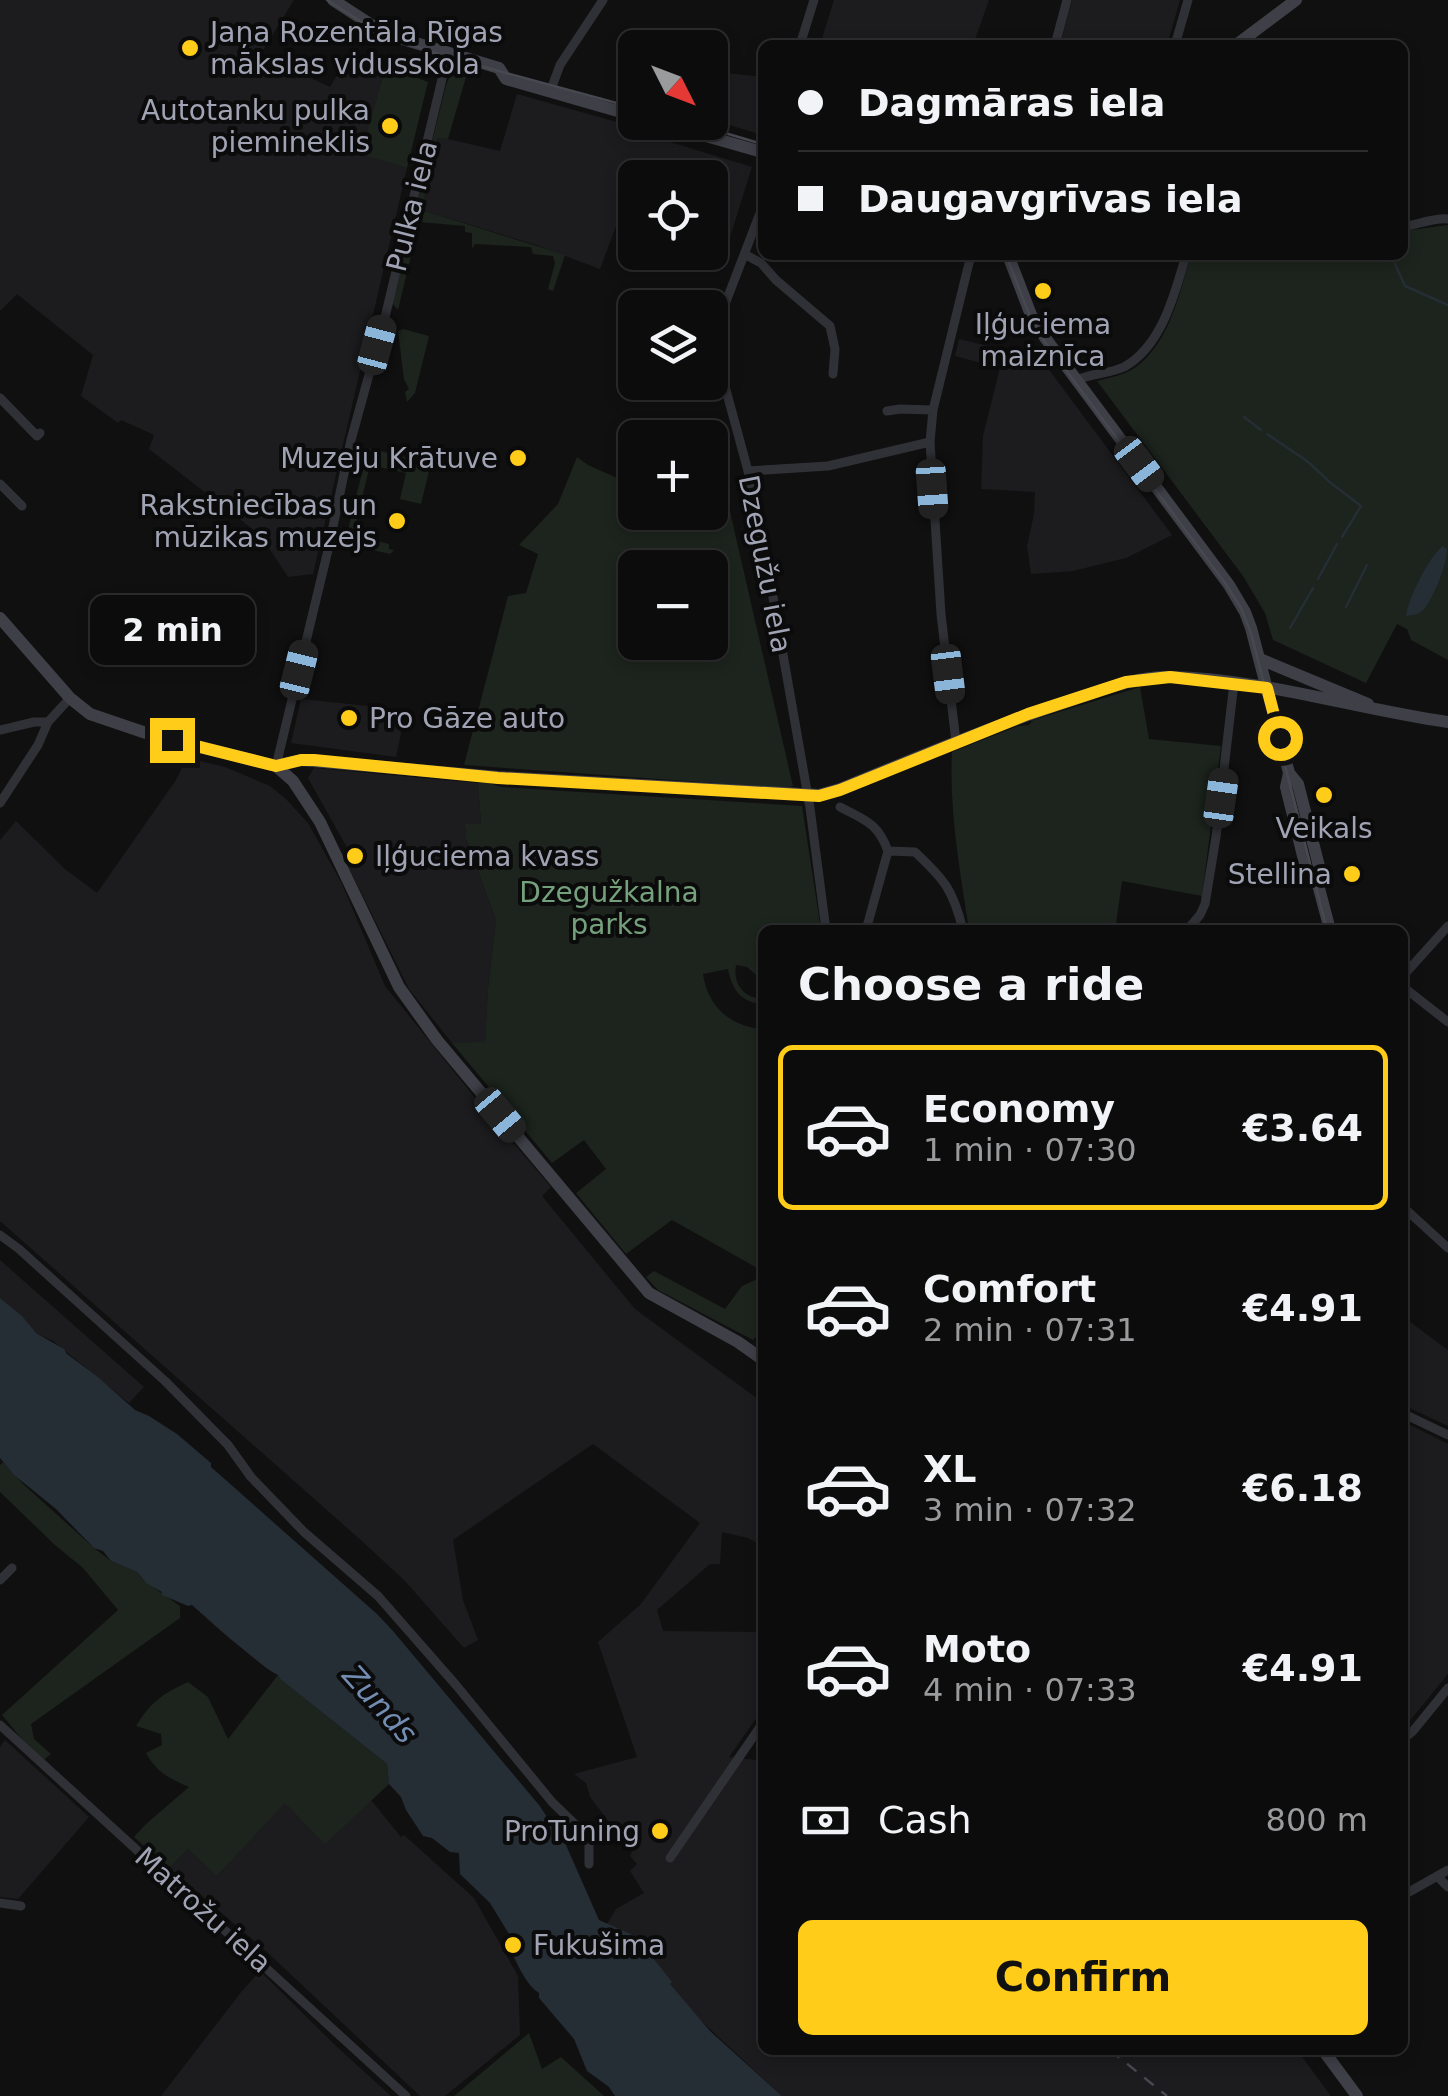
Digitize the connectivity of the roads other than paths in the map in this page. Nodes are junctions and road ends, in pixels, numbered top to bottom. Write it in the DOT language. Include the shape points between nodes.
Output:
graph roads {
  1 [pos="334,0"];
  2 [pos="603,0"];
  3 [pos="814,0"];
  4 [pos="1067,0"];
  5 [pos="1188,0"];
  6 [pos="1296,0"];
  7 [pos="802,40"];
  8 [pos="1056,40"];
  9 [pos="1177,40"];
  10 [pos="1243,40"];
  11 [pos="448,54"];
  12 [pos="550,92"];
  13 [pos="618,111"];
  14 [pos="720,140"];
  15 [pos="758,151"];
  16 [pos="1448,219"];
  17 [pos="758,220"];
  18 [pos="1408,226"];
  19 [pos="746,254"];
  20 [pos="970,260"];
  21 [pos="1010,260"];
  22 [pos="1184,260"];
  23 [pos="833,374"];
  24 [pos="1077,380"];
  25 [pos="0,398"];
  26 [pos="933,410"];
  27 [pos="887,412"];
  28 [pos="40,433"];
  29 [pos="930,442"];
  30 [pos="748,471"];
  31 [pos="0,484"];
  32 [pos="22,506"];
  33 [pos="0,618"];
  34 [pos="1260,659"];
  35 [pos="1234,683"];
  36 [pos="1267,688"];
  37 [pos="70,698"];
  38 [pos="1385,712"];
  39 [pos="48,722"];
  40 [pos="1448,722"];
  41 [pos="0,730"];
  42 [pos="956,742"];
  43 [pos="276,766"];
  44 [pos="808,796"];
  45 [pos="0,803"];
  46 [pos="840,807"];
  47 [pos="888,851"];
  48 [pos="825,925"];
  49 [pos="867,925"];
  50 [pos="962,925"];
  51 [pos="1191,925"];
  52 [pos="1329,925"];
  53 [pos="1448,926"];
  54 [pos="1408,970"];
  55 [pos="1408,991"];
  56 [pos="1448,1022"];
  57 [pos="1408,1211"];
  58 [pos="0,1235"];
  59 [pos="1448,1248"];
  60 [pos="758,1356"];
  61 [pos="1408,1416"];
  62 [pos="1448,1435"];
  63 [pos="12,1568"];
  64 [pos="0,1580"];
  65 [pos="1448,1688"];
  66 [pos="0,1725"];
  67 [pos="758,1730"];
  68 [pos="1408,1735"];
  69 [pos="670,1858"];
  70 [pos="589,1864"];
  71 [pos="1448,1870"];
  72 [pos="1437,1876"];
  73 [pos="1448,1887"];
  74 [pos="1408,1893"];
  75 [pos="0,1903"];
  76 [pos="20,1906"];
  77 [pos="1327,2055"];
  78 [pos="406,2096"];
  79 [pos="1357,2096"];
  1 -- 11 [label="street" via="385,32"];
  2 -- 12 [label="street"];
  3 -- 7 [label="street"];
  4 -- 8 [label="street"];
  5 -- 9 [label="street"];
  6 -- 10 [label="street"];
  11 -- 12 [label="street"];
  11 -- 43 [label="street, Pulka iela"];
  12 -- 13 [label="street"];
  14 -- 15 [label="street"];
  16 -- 18 [label="street"];
  17 -- 19 [label="street, Dzegužu iela"];
  19 -- 23 [label="street" via="830,326"];
  19 -- 30 [label="street, Dzegužu iela" via="722,312 716,357"];
  20 -- 26 [label="street"];
  21 -- 24 [label="street" via="1036,322"];
  22 -- 24 [label="street" via="1145,349 1120,368"];
  24 -- 34 [label="street" via="1237,596"];
  25 -- 28 [label="street"];
  26 -- 27 [label="street"];
  26 -- 29 [label="street"];
  29 -- 30 [label="street" via="828,466"];
  29 -- 42 [label="street"];
  30 -- 44 [label="street, Dzegužu iela"];
  31 -- 32 [label="street"];
  33 -- 37 [label="street"];
  34 -- 36 [label="street"];
  34 -- 38 [label="street"];
  35 -- 36 [label="street"];
  35 -- 42 [label="street" via="1143,679"];
  35 -- 51 [label="street" via="1205,904"];
  36 -- 38 [label="street"];
  36 -- 52 [label="street" via="1306,868 1316,877"];
  37 -- 39 [label="street"];
  37 -- 43 [label="street" via="110,722"];
  38 -- 40 [label="street"];
  39 -- 41 [label="street"];
  39 -- 45 [label="street"];
  42 -- 44 [label="street" via="840,790"];
  43 -- 44 [label="street" via="314,760"];
  43 -- 60 [label="street" via="320,822 400,987 438,1040 649,1293"];
  44 -- 48 [label="street, Dzegužu iela"];
  46 -- 47 [label="street" via="878,828"];
  47 -- 49 [label="street"];
  47 -- 50 [label="street" via="914,852 942,878"];
  53 -- 54 [label="street"];
  55 -- 56 [label="street"];
  57 -- 59 [label="street"];
  58 -- 70 [label="street" via="165,1381 304,1532 378,1596 585,1834"];
  61 -- 62 [label="street"];
  63 -- 64 [label="street"];
  65 -- 68 [label="street"];
  66 -- 78 [label="street, Matrožu iela"];
  67 -- 69 [label="street"];
  71 -- 72 [label="street"];
  72 -- 73 [label="street"];
  72 -- 74 [label="street"];
  75 -- 76 [label="street"];
  77 -- 79 [label="street"];
}
